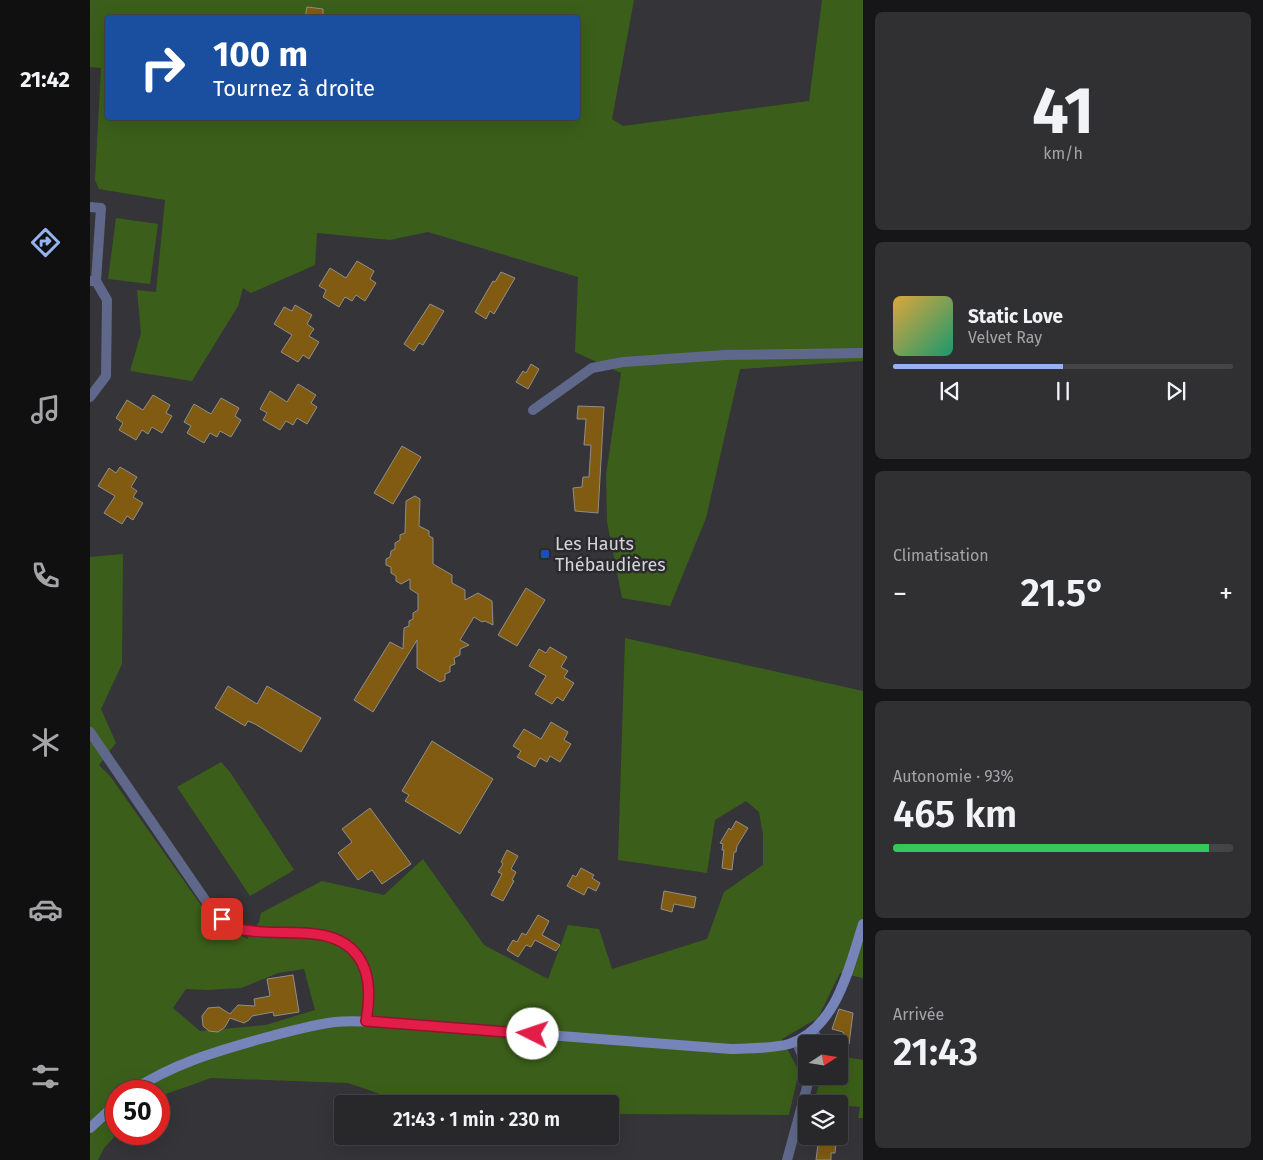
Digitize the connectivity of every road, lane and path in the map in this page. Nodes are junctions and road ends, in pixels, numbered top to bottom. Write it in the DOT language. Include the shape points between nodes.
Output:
graph roads {
  1 [pos="90,207"];
  2 [pos="93,281"];
  3 [pos="863,352"];
  4 [pos="90,397"];
  5 [pos="533,410"];
  6 [pos="90,732"];
  7 [pos="863,924"];
  8 [pos="366,1021"];
  9 [pos="813,1030"];
  10 [pos="815,1035"];
  11 [pos="796,1041"];
  12 [pos="798,1046"];
  13 [pos="152,1080"];
  14 [pos="808,1085"];
  15 [pos="105,1114"];
  16 [pos="90,1128"];
  17 [pos="787,1160"];
  1 -- 2 [label="street" via="101,208"];
  2 -- 4 [label="street" via="107,300 106,376"];
  3 -- 5 [label="street" via="725,355 623,362 592,368"];
  6 -- 8 [label="street" via="212,910 231,927 263,933 332,937 354,951 361,960 368,983"];
  7 -- 9 [label="main road" via="837,998"];
  8 -- 11 [label="main road" via="731,1049"];
  8 -- 13 [label="main road" via="334,1022 229,1048 179,1065"];
  9 -- 10 [label="street"];
  9 -- 11 [label="main road"];
  11 -- 12 [label="street"];
  14 -- 17 [label="street"];
  15 -- 16 [label="main road"];
}
